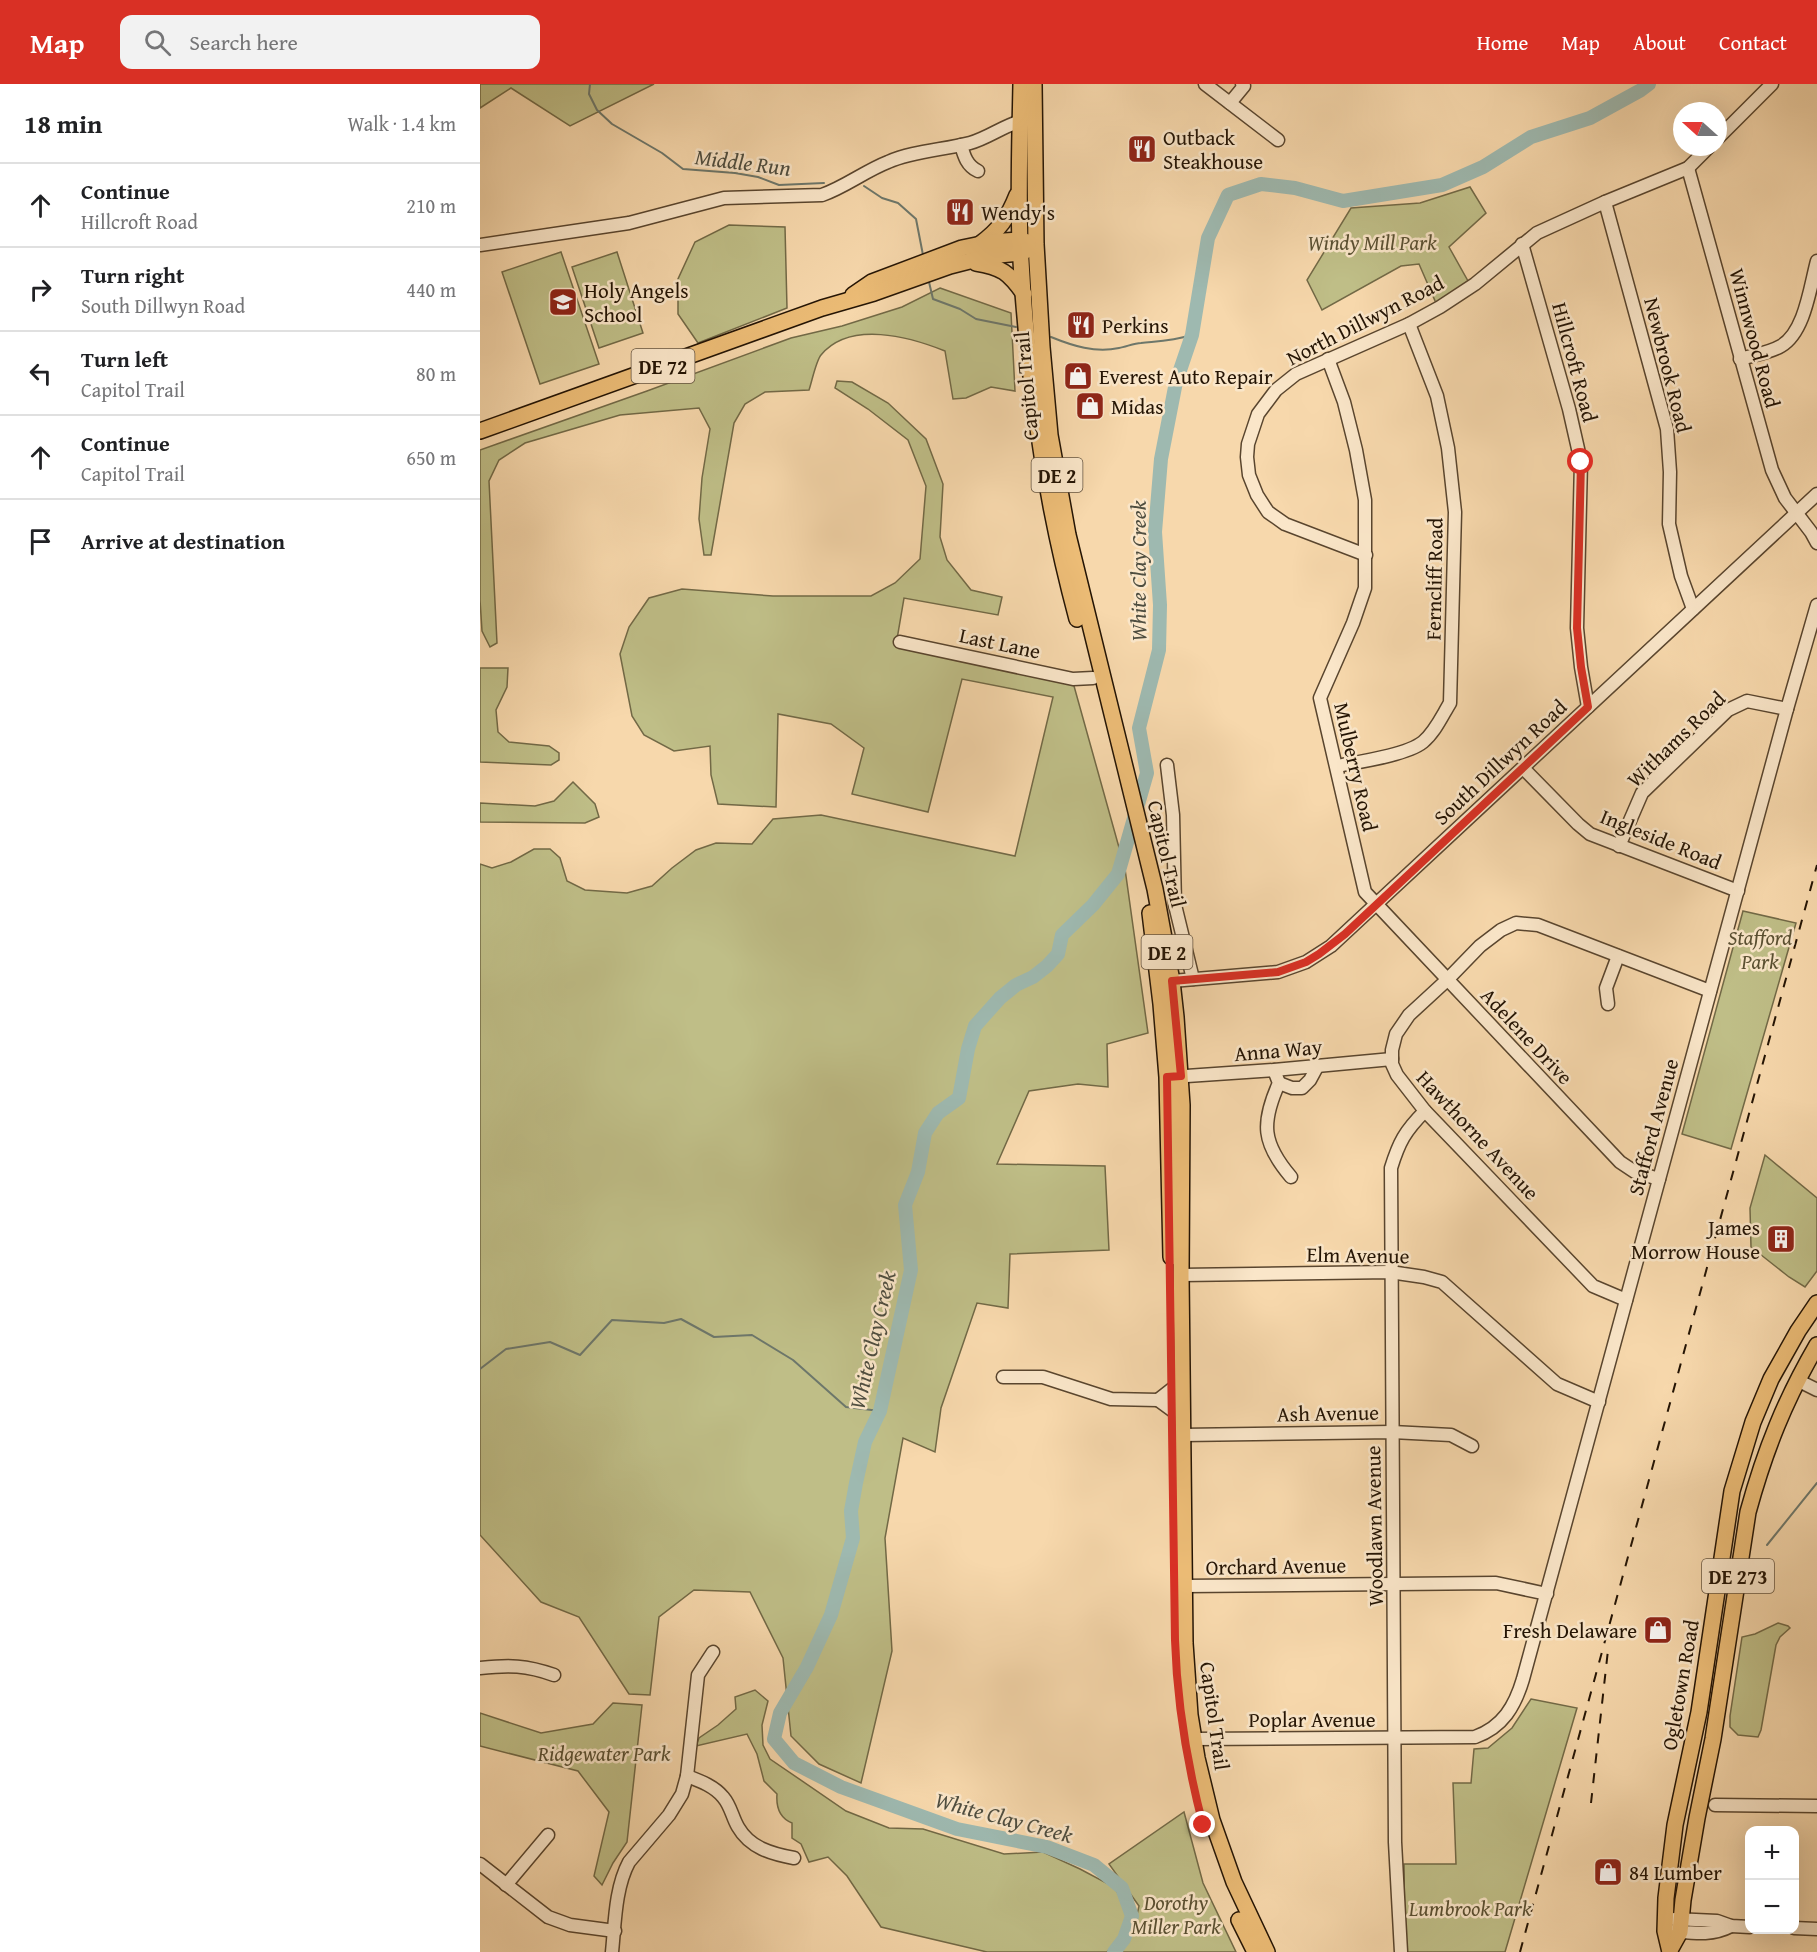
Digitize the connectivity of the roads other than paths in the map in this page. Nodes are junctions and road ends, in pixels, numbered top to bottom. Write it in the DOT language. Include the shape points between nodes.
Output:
graph roads {
  1 [pos="1022,84"];
  2 [pos="1034,84"];
  3 [pos="1205,84"];
  4 [pos="1242,84"];
  5 [pos="1772,84"];
  6 [pos="1230,103"];
  7 [pos="1021,122"];
  8 [pos="1727,129"];
  9 [pos="1278,140"];
  10 [pos="961,145"];
  11 [pos="1701,156"];
  12 [pos="1688,168"];
  13 [pos="978,171"];
  14 [pos="1020,187"];
  15 [pos="1605,202"];
  16 [pos="979,244"];
  17 [pos="1036,244"];
  18 [pos="1522,244"];
  19 [pos="480,245"];
  20 [pos="1021,247"];
  21 [pos="1817,261"];
  22 [pos="969,262"];
  23 [pos="1024,294"];
  24 [pos="846,300"];
  25 [pos="1409,324"];
  26 [pos="1328,359"];
  27 [pos="1740,359"];
  28 [pos="480,431"];
  29 [pos="1817,494"];
  30 [pos="1796,513"];
  31 [pos="1817,543"];
  32 [pos="1366,555"];
  33 [pos="1817,605"];
  34 [pos="1693,609"];
  35 [pos="900,642"];
  36 [pos="1093,678"];
  37 [pos="1104,703"];
  38 [pos="1588,707"];
  39 [pos="1787,709"];
  40 [pos="1167,765"];
  41 [pos="1336,766"];
  42 [pos="1523,768"];
  43 [pos="1619,846"];
  44 [pos="1151,890"];
  45 [pos="1737,891"];
  46 [pos="1376,905"];
  47 [pos="1618,956"];
  48 [pos="1193,979"];
  49 [pos="1447,980"];
  50 [pos="1172,981"];
  51 [pos="1710,990"];
  52 [pos="1608,1004"];
  53 [pos="1392,1059"];
  54 [pos="1317,1066"];
  55 [pos="1274,1070"];
  56 [pos="1174,1076"];
  57 [pos="1279,1083"];
  58 [pos="1425,1111"];
  59 [pos="1291,1177"];
  60 [pos="1659,1179"];
  61 [pos="1390,1272"];
  62 [pos="1181,1275"];
  63 [pos="1817,1292"];
  64 [pos="1626,1300"];
  65 [pos="1817,1303"];
  66 [pos="1817,1345"];
  67 [pos="1004,1377"];
  68 [pos="1797,1380"];
  69 [pos="1172,1389"];
  70 [pos="1817,1390"];
  71 [pos="1158,1400"];
  72 [pos="1599,1402"];
  73 [pos="1173,1411"];
  74 [pos="1753,1422"];
  75 [pos="1392,1432"];
  76 [pos="1182,1435"];
  77 [pos="1472,1446"];
  78 [pos="1394,1584"];
  79 [pos="1184,1586"];
  80 [pos="1718,1586"];
  81 [pos="1546,1594"];
  82 [pos="1710,1642"];
  83 [pos="713,1652"];
  84 [pos="480,1668"];
  85 [pos="1724,1670"];
  86 [pos="554,1675"];
  87 [pos="1395,1738"];
  88 [pos="1194,1739"];
  89 [pos="1713,1739"];
  90 [pos="687,1776"];
  91 [pos="1715,1805"];
  92 [pos="1817,1806"];
  93 [pos="548,1835"];
  94 [pos="794,1858"];
  95 [pos="480,1864"];
  96 [pos="506,1885"];
  97 [pos="1673,1925"];
  98 [pos="1745,1927"];
  99 [pos="1799,1928"];
  100 [pos="1817,1929"];
  101 [pos="615,1930"];
  102 [pos="1670,1951"];
  103 [pos="612,1952"];
  104 [pos="1255,1952"];
  105 [pos="1267,1952"];
  106 [pos="1401,1952"];
  1 -- 7 [label="main road, Capitol Trail / DE 2"];
  2 -- 17 [label="main road, Capitol Trail / DE 2"];
  3 -- 6 [label="street"];
  4 -- 6 [label="street"];
  5 -- 8 [label="street"];
  6 -- 9 [label="street"];
  7 -- 10 [label="street"];
  7 -- 14 [label="main road, Capitol Trail / DE 2"];
  10 -- 13 [label="street" via="965,160"];
  10 -- 19 [label="street" via="891,160 839,188 815,196 724,198 629,223"];
  11 -- 12 [label="street, North Dillwyn Road"];
  12 -- 15 [label="street, North Dillwyn Road"];
  12 -- 27 [label="street, Winnwood Road"];
  14 -- 16 [label="main road" via="1010,214 994,234"];
  14 -- 20 [label="main road, Capitol Trail / DE 2"];
  15 -- 18 [label="street, North Dillwyn Road" via="1537,233"];
  15 -- 34 [label="street, Newbrook Road" via="1667,429 1669,524"];
  16 -- 20 [label="main road, DE 72"];
  16 -- 24 [label="main road, DE 72" via="872,282"];
  17 -- 20 [label="main road, DE 72"];
  17 -- 37 [label="main road, Capitol Trail / DE 2" via="1050,435"];
  18 -- 25 [label="street, North Dillwyn Road" via="1475,285"];
  18 -- 38 [label="street, Hillcroft Road" via="1581,462 1577,628"];
  20 -- 22 [label="main road, DE 72"];
  20 -- 23 [label="main road, Capitol Trail / DE 2"];
  21 -- 27 [label="street" via="1795,333 1781,346"];
  22 -- 23 [label="main road" via="1001,269"];
  22 -- 24 [label="main road, DE 72"];
  23 -- 36 [label="main road, Capitol Trail / DE 2" via="1037,426 1052,515"];
  24 -- 28 [label="main road, DE 72"];
  25 -- 26 [label="street, North Dillwyn Road"];
  25 -- 41 [label="street, Ferncliff Road" via="1437,396 1455,512 1450,703 1422,743 1392,755"];
  26 -- 32 [label="street, Mulberry Road" via="1356,450 1365,500"];
  26 -- 32 [label="street, North Dillwyn Road" via="1296,374 1276,390 1258,414 1248,444 1250,475 1262,504 1285,524"];
  27 -- 30 [label="street, Winnwood Road" via="1772,470"];
  29 -- 30 [label="street, South Dillwyn Road"];
  30 -- 31 [label="street"];
  30 -- 34 [label="street, South Dillwyn Road"];
  32 -- 41 [label="street, Mulberry Road" via="1365,588 1320,698"];
  33 -- 39 [label="street, Stafford Avenue"];
  34 -- 38 [label="street, South Dillwyn Road"];
  35 -- 36 [label="street, Last Lane" via="1073,679"];
  36 -- 37 [label="main road, Capitol Trail / DE 2"];
  37 -- 44 [label="main road, Capitol Trail / DE 2"];
  38 -- 42 [label="street, South Dillwyn Road"];
  39 -- 43 [label="street, Withams Road" via="1747,701 1728,710 1642,793"];
  39 -- 45 [label="street, Stafford Avenue"];
  40 -- 48 [label="street" via="1173,815 1175,905"];
  41 -- 46 [label="street, Mulberry Road" via="1365,892"];
  42 -- 43 [label="street, Ingleside Road" via="1585,830"];
  42 -- 46 [label="street, South Dillwyn Road"];
  43 -- 45 [label="street, Ingleside Road"];
  44 -- 50 [label="main road, Capitol Trail / DE 2"];
  44 -- 56 [label="main road, Capitol Trail / DE 2" via="1161,1004"];
  45 -- 51 [label="street, Stafford Avenue"];
  46 -- 48 [label="street, South Dillwyn Road" via="1330,946 1292,968"];
  46 -- 49 [label="street, Adelene Drive"];
  47 -- 49 [label="street, Hawthorne Avenue" via="1538,926 1515,923 1480,946"];
  47 -- 51 [label="street, Hawthorne Avenue"];
  47 -- 52 [label="street" via="1606,988"];
  48 -- 50 [label="street, South Dillwyn Road"];
  49 -- 53 [label="street, Hawthorne Avenue" via="1409,1015 1396,1034"];
  49 -- 60 [label="street, Adelene Drive" via="1620,1162 1635,1172"];
  50 -- 56 [label="main road, Capitol Trail / DE 2"];
  51 -- 60 [label="street, Stafford Avenue"];
  53 -- 54 [label="street, Anna Way"];
  53 -- 58 [label="street, Hawthorne Avenue" via="1397,1075"];
  54 -- 55 [label="street, Anna Way"];
  54 -- 57 [label="street" via="1302,1088"];
  55 -- 56 [label="street, Anna Way"];
  55 -- 57 [label="street"];
  56 -- 62 [label="main road, Capitol Trail / DE 2" via="1182,1160"];
  56 -- 69 [label="main road, Capitol Trail / DE 2"];
  57 -- 59 [label="street" via="1269,1106 1267,1130 1275,1156"];
  58 -- 61 [label="street, Woodlawn Avenue" via="1399,1142 1390,1168"];
  58 -- 64 [label="street, Hawthorne Avenue" via="1593,1286"];
  60 -- 64 [label="street, Stafford Avenue"];
  61 -- 62 [label="street, Elm Avenue"];
  61 -- 72 [label="street, Elm Avenue" via="1442,1282 1557,1384"];
  61 -- 75 [label="street, Woodlawn Avenue"];
  62 -- 76 [label="main road, Capitol Trail / DE 2"];
  63 -- 74 [label="main road" via="1758,1392"];
  64 -- 72 [label="street, Stafford Avenue"];
  65 -- 74 [label="main road, Ogletown Road / DE 273" via="1771,1379"];
  66 -- 68 [label="main road, Ogletown Road / DE 273"];
  67 -- 71 [label="street" via="1043,1377 1111,1400"];
  68 -- 70 [label="street"];
  68 -- 85 [label="main road, Ogletown Road / DE 273" via="1767,1448 1748,1512"];
  69 -- 71 [label="street"];
  69 -- 73 [label="main road, Capitol Trail / DE 2"];
  71 -- 73 [label="street"];
  72 -- 81 [label="street, Stafford Avenue"];
  73 -- 104 [label="main road, Capitol Trail / DE 2" via="1175,1640 1181,1720 1203,1825 1229,1897"];
  74 -- 80 [label="main road, Ogletown Road / DE 273" via="1732,1491"];
  75 -- 76 [label="street, Ash Avenue"];
  75 -- 77 [label="street, Ash Avenue" via="1451,1435"];
  75 -- 78 [label="street, Woodlawn Avenue"];
  76 -- 79 [label="main road, Capitol Trail / DE 2"];
  78 -- 79 [label="street, Orchard Avenue"];
  78 -- 81 [label="street, Orchard Avenue" via="1504,1584"];
  78 -- 87 [label="street, Woodlawn Avenue"];
  79 -- 88 [label="main road, Capitol Trail / DE 2"];
  80 -- 82 [label="main road, Ogletown Road / DE 273"];
  80 -- 85 [label="main road" via="1726,1589 1720,1639"];
  81 -- 87 [label="street, Stafford Avenue" via="1520,1689 1511,1710 1496,1727 1475,1737"];
  82 -- 89 [label="main road" via="1711,1684 1704,1724"];
  82 -- 97 [label="main road, Ogletown Road / DE 273" via="1675,1825 1666,1898"];
  83 -- 90 [label="street" via="698,1675"];
  84 -- 86 [label="street" via="516,1665"];
  85 -- 89 [label="main road, Ogletown Road / DE 273"];
  87 -- 88 [label="street, Poplar Avenue"];
  87 -- 106 [label="street, Woodlawn Avenue"];
  88 -- 105 [label="main road, Capitol Trail / DE 2" via="1221,1846"];
  89 -- 97 [label="main road, Ogletown Road / DE 273"];
  90 -- 94 [label="street" via="723,1796 738,1827 751,1842 771,1853"];
  90 -- 101 [label="street" via="676,1805 625,1870"];
  91 -- 92 [label="street"];
  93 -- 96 [label="street"];
  95 -- 96 [label="street"];
  96 -- 101 [label="street" via="548,1917 570,1925"];
  97 -- 98 [label="street" via="1713,1934 1731,1926"];
  97 -- 102 [label="main road, Ogletown Road / DE 273"];
  99 -- 100 [label="street"];
  101 -- 103 [label="street"];
}
